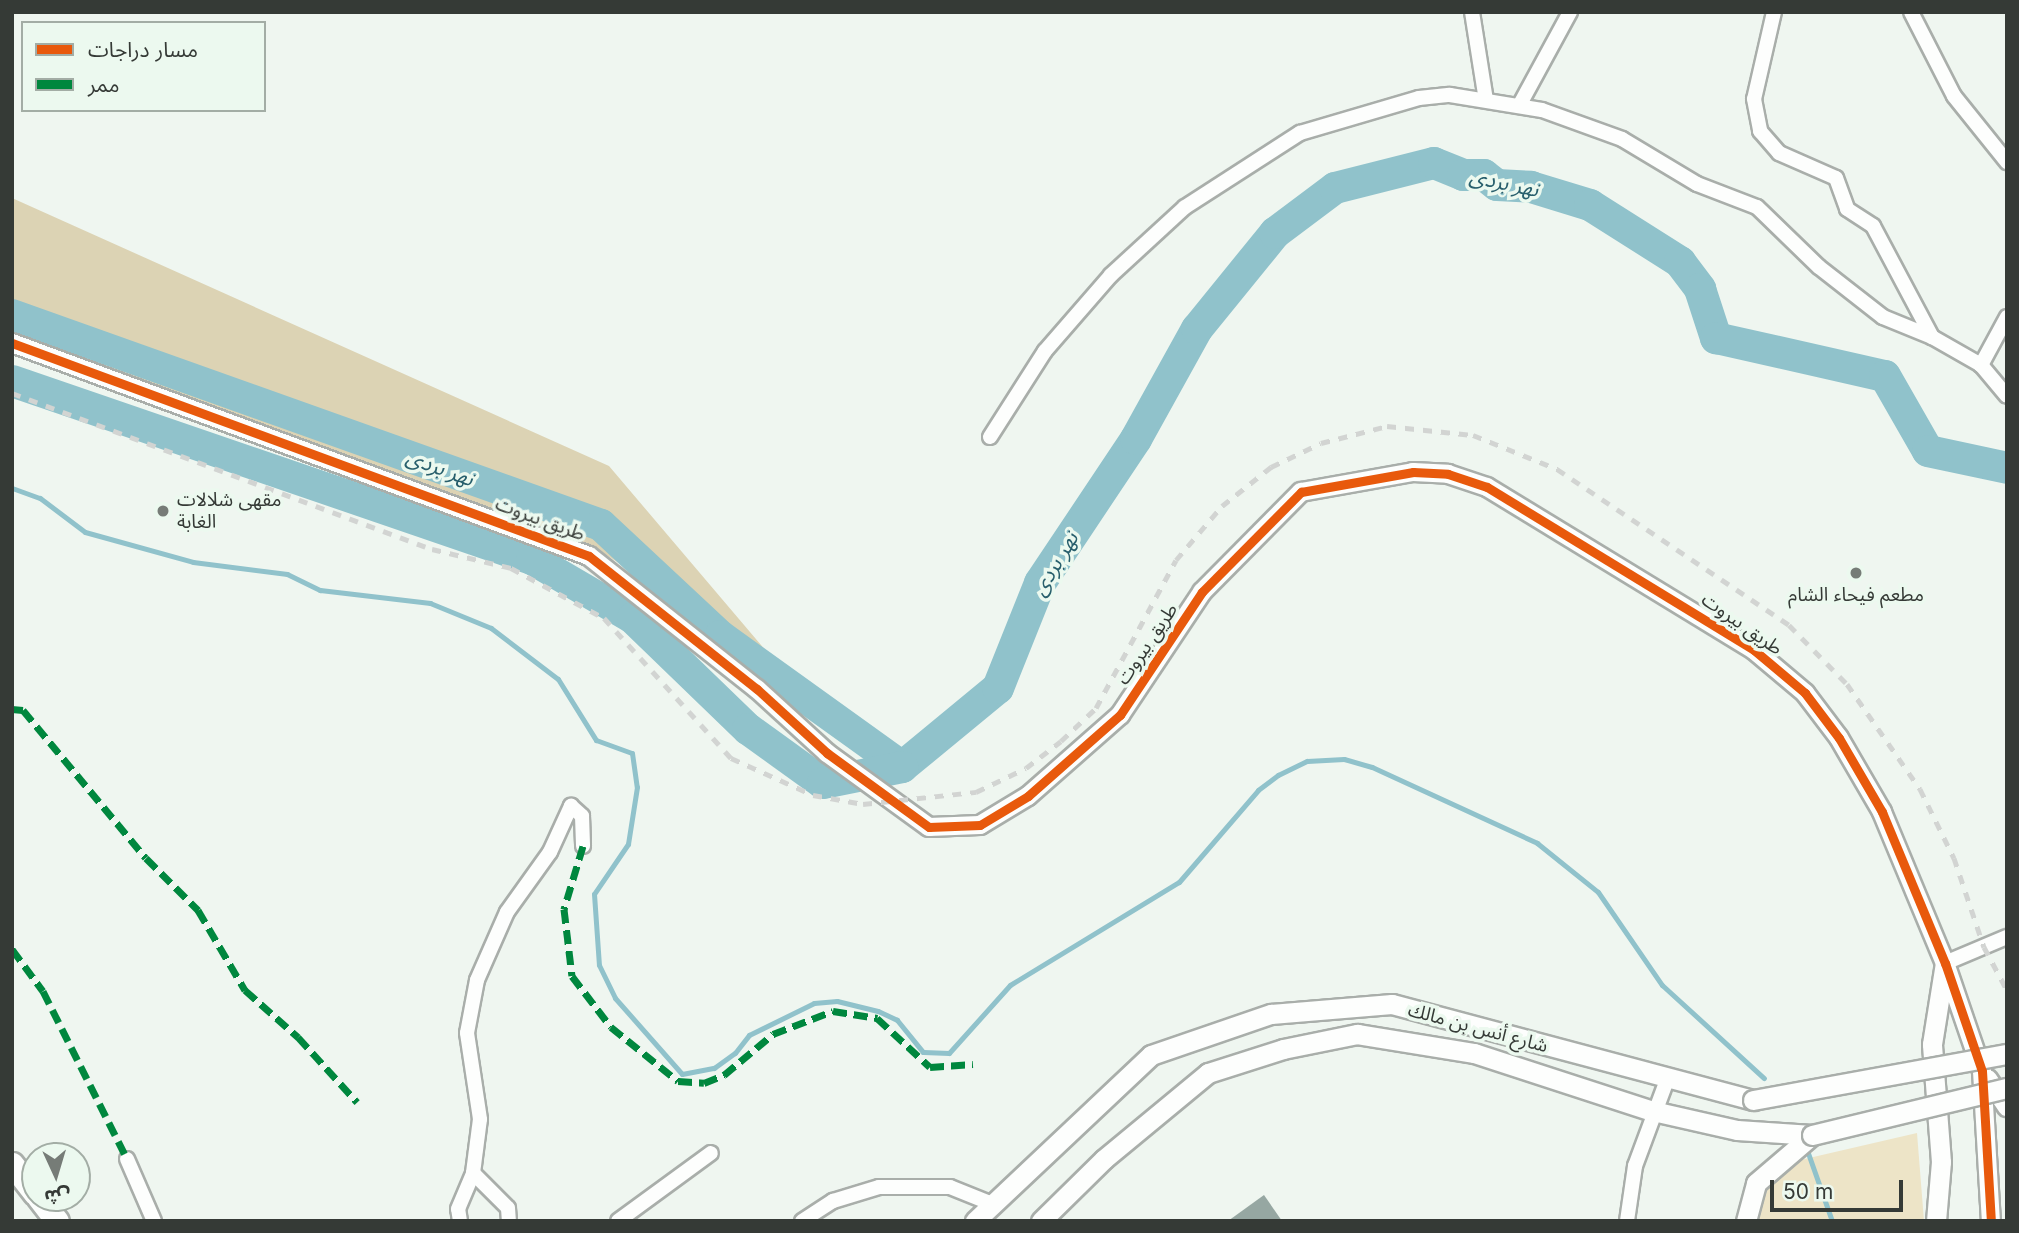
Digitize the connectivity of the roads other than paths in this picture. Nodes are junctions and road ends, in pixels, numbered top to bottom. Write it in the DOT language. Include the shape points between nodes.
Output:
graph roads {
  1 [pos="1472,12"];
  2 [pos="1570,12"];
  3 [pos="1774,12"];
  4 [pos="1910,12"];
  5 [pos="1486,100"];
  6 [pos="1519,106"];
  7 [pos="2007,162"];
  8 [pos="2007,317"];
  9 [pos="1932,337"];
  10 [pos="12,343"];
  11 [pos="1981,365"];
  12 [pos="2007,396"];
  13 [pos="990,437"];
  14 [pos="583,846"];
  15 [pos="2007,937"];
  16 [pos="1945,963"];
  17 [pos="2007,1054"];
  18 [pos="1982,1071"];
  19 [pos="1667,1080"];
  20 [pos="2007,1088"];
  21 [pos="2007,1107"];
  22 [pos="1653,1111"];
  23 [pos="1812,1135"];
  24 [pos="711,1153"];
  25 [pos="127,1159"];
  26 [pos="473,1172"];
  27 [pos="992,1204"];
  28 [pos="154,1221"];
  29 [pos="460,1221"];
  30 [pos="509,1221"];
  31 [pos="618,1221"];
  32 [pos="802,1221"];
  33 [pos="975,1221"];
  34 [pos="1041,1221"];
  35 [pos="1627,1221"];
  36 [pos="1746,1221"];
  37 [pos="1937,1221"];
  38 [pos="1991,1221"];
  1 -- 5 [label="street"];
  2 -- 6 [label="street"];
  3 -- 9 [label="street" via="1754,99 1760,131 1779,153 1836,178 1847,209 1874,226"];
  4 -- 7 [label="street" via="1954,96"];
  5 -- 6 [label="street"];
  5 -- 13 [label="street" via="1450,94 1331,120 1273,149 1185,207 1111,275 1045,351"];
  6 -- 9 [label="street" via="1622,139 1697,184 1757,207 1819,267 1883,317"];
  8 -- 11 [label="street"];
  9 -- 11 [label="street"];
  10 -- 16 [label="street, طريق بيروت" via="589,556 757,688 871,789 929,827 979,825 1028,796 1120,715 1202,592 1301,492 1413,472 1448,474 1487,487 1592,547 1754,650 1805,693 1864,776"];
  11 -- 12 [label="street"];
  14 -- 26 [label="street" via="582,816 571,806 550,852 508,912 477,980 467,1033 480,1119"];
  15 -- 16 [label="street"];
  16 -- 18 [label="street, طريق بيروت"];
  16 -- 37 [label="main road" via="1932,1044 1941,1162"];
  17 -- 19 [label="main road, شارع أنس بن مالك, bridge" via="1753,1100"];
  18 -- 21 [label="street"];
  18 -- 38 [label="street, طريق بيروت"];
  19 -- 22 [label="street"];
  19 -- 27 [label="main road, شارع أنس بن مالك" via="1392,1004 1272,1014 1151,1055"];
  20 -- 23 [label="main road, bridge"];
  22 -- 23 [label="main road, شارع أنس بن مالك" via="1737,1130"];
  22 -- 34 [label="main road, شارع أنس بن مالك" via="1474,1053 1357,1034 1283,1049 1209,1073 1104,1159"];
  22 -- 35 [label="street" via="1627,1198"];
  23 -- 36 [label="main road" via="1756,1182"];
  24 -- 31 [label="street"];
  25 -- 28 [label="street"];
  26 -- 29 [label="street" via="461,1195"];
  26 -- 30 [label="street" via="508,1208"];
  27 -- 32 [label="street" via="950,1187 879,1187 833,1201"];
  27 -- 33 [label="main road, شارع أنس بن مالك"];
}
